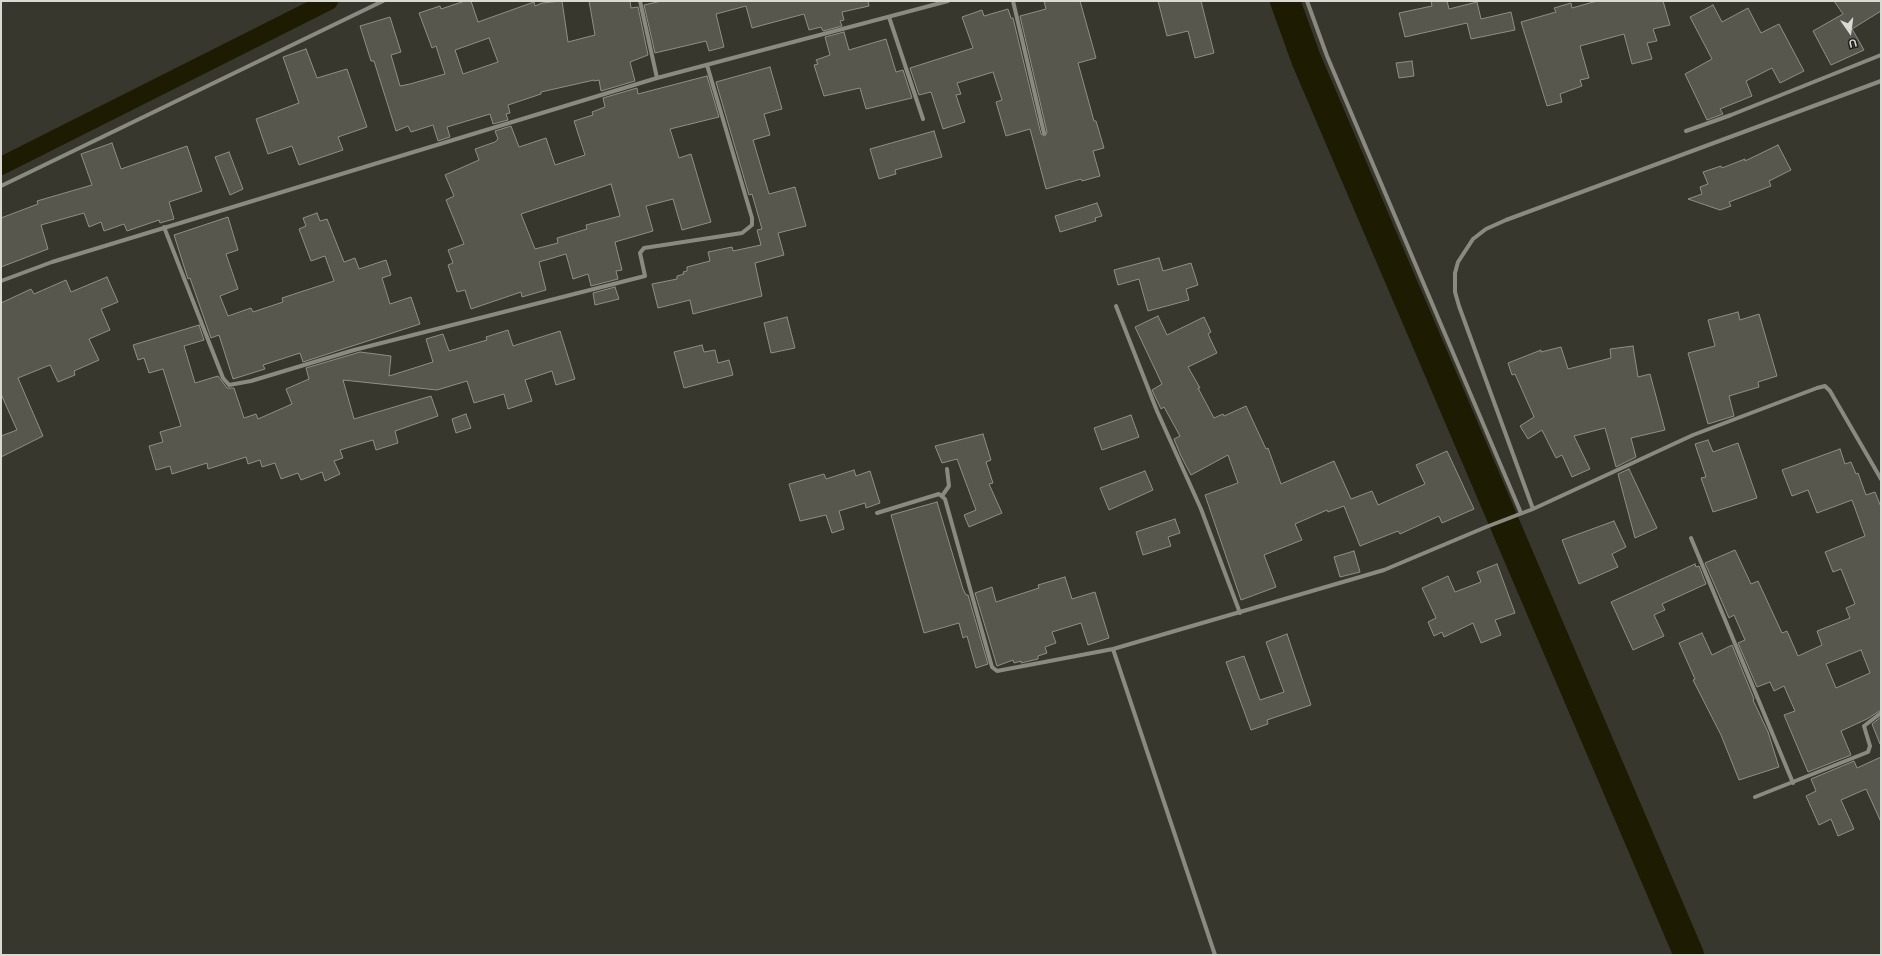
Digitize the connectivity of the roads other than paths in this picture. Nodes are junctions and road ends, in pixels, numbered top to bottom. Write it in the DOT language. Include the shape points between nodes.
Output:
graph roads {
  1 [pos="383,1"];
  2 [pos="640,1"];
  3 [pos="948,1"];
  4 [pos="1013,1"];
  5 [pos="1307,1"];
  6 [pos="889,17"];
  7 [pos="1881,55"];
  8 [pos="707,65"];
  9 [pos="657,78"];
  10 [pos="1881,81"];
  11 [pos="923,118"];
  12 [pos="1686,131"];
  13 [pos="1044,133"];
  14 [pos="1,186"];
  15 [pos="164,227"];
  16 [pos="1,281"];
  17 [pos="1116,306"];
  18 [pos="946,469"];
  19 [pos="1881,479"];
  20 [pos="942,496"];
  21 [pos="1533,509"];
  22 [pos="877,513"];
  23 [pos="1521,513"];
  24 [pos="1691,538"];
  25 [pos="1240,613"];
  26 [pos="1113,649"];
  27 [pos="1881,712"];
  28 [pos="1793,783"];
  29 [pos="1755,797"];
  30 [pos="1215,955"];
  1 -- 14 [label="street"];
  2 -- 9 [label="street"];
  3 -- 6 [label="street"];
  4 -- 13 [label="street"];
  5 -- 23 [label="street" via="1327,56"];
  6 -- 8 [label="street"];
  6 -- 11 [label="street"];
  7 -- 12 [label="street"];
  8 -- 9 [label="street"];
  8 -- 15 [label="street" via="752,225 742,233 644,248 640,252 645,276 354,350 251,381 229,385"];
  9 -- 15 [label="street"];
  10 -- 21 [label="street" via="1506,220 1486,229 1463,251 1455,273 1455,292"];
  15 -- 16 [label="street"];
  17 -- 25 [label="street"];
  18 -- 20 [label="street" via="949,486"];
  19 -- 21 [label="street" via="1825,386 1693,436"];
  20 -- 22 [label="street" via="939,494"];
  20 -- 26 [label="street" via="945,499 994,670"];
  21 -- 23 [label="street"];
  23 -- 25 [label="street" via="1384,570"];
  24 -- 28 [label="street"];
  25 -- 26 [label="street"];
  26 -- 30 [label="street"];
  27 -- 28 [label="street" via="1864,726 1870,746 1868,752"];
  28 -- 29 [label="street"];
}
